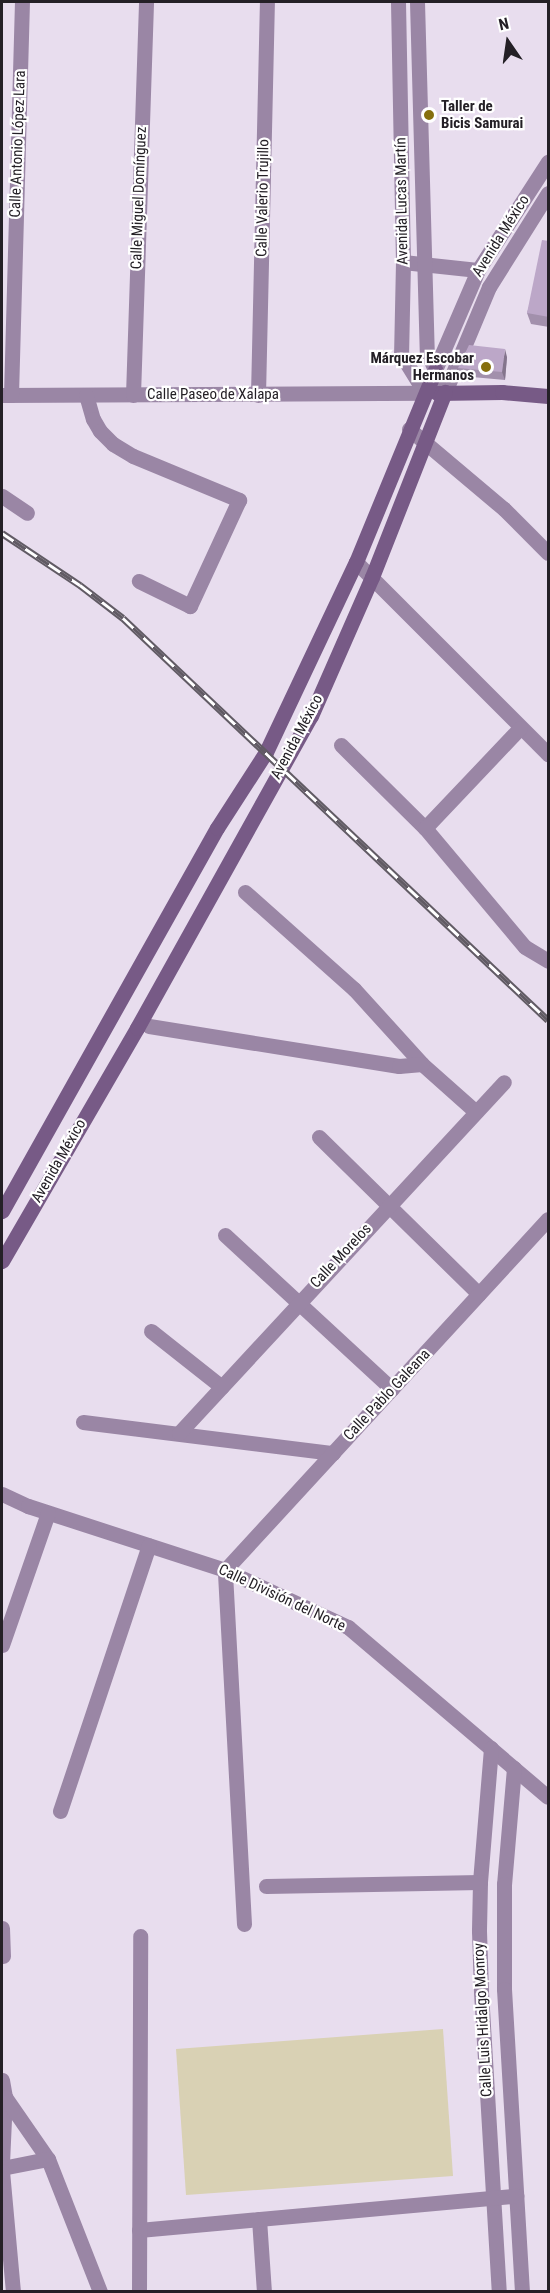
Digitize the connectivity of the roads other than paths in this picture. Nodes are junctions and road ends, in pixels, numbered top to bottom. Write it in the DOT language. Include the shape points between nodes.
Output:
graph roads {
  1 [pos="22,2"];
  2 [pos="146,2"];
  3 [pos="267,2"];
  4 [pos="398,2"];
  5 [pos="417,2"];
  6 [pos="549,162"];
  7 [pos="549,193"];
  8 [pos="403,262"];
  9 [pos="423,264"];
  10 [pos="478,270"];
  11 [pos="435,370"];
  12 [pos="445,392"];
  13 [pos="425,393"];
  14 [pos="6,395"];
  15 [pos="86,395"];
  16 [pos="133,395"];
  17 [pos="258,395"];
  18 [pos="549,396"];
  19 [pos="410,429"];
  20 [pos="425,441"];
  21 [pos="2,496"];
  22 [pos="27,513"];
  23 [pos="549,553"];
  24 [pos="356,562"];
  25 [pos="372,577"];
  26 [pos="139,581"];
  27 [pos="520,728"];
  28 [pos="341,745"];
  29 [pos="549,754"];
  30 [pos="218,828"];
  31 [pos="425,828"];
  32 [pos="240,844"];
  33 [pos="245,892"];
  34 [pos="549,961"];
  35 [pos="149,1026"];
  36 [pos="422,1064"];
  37 [pos="504,1082"];
  38 [pos="476,1112"];
  39 [pos="319,1137"];
  40 [pos="387,1206"];
  41 [pos="2,1210"];
  42 [pos="549,1219"];
  43 [pos="225,1234"];
  44 [pos="2,1261"];
  45 [pos="479,1294"];
  46 [pos="300,1302"];
  47 [pos="151,1331"];
  48 [pos="222,1387"];
  49 [pos="392,1389"];
  50 [pos="83,1422"];
  51 [pos="179,1433"];
  52 [pos="333,1453"];
  53 [pos="2,1494"];
  54 [pos="48,1513"];
  55 [pos="148,1545"];
  56 [pos="225,1570"];
  57 [pos="2,1646"];
  58 [pos="490,1748"];
  59 [pos="514,1768"];
  60 [pos="549,1797"];
  61 [pos="60,1811"];
  62 [pos="480,1882"];
  63 [pos="266,1886"];
  64 [pos="244,1924"];
  65 [pos="2,1928"];
  66 [pos="140,1936"];
  67 [pos="3,1956"];
  68 [pos="2,2080"];
  69 [pos="5,2097"];
  70 [pos="48,2159"];
  71 [pos="2,2163"];
  72 [pos="2,2169"];
  73 [pos="516,2196"];
  74 [pos="493,2198"];
  75 [pos="259,2219"];
  76 [pos="139,2230"];
  77 [pos="14,2292"];
  78 [pos="100,2292"];
  79 [pos="139,2292"];
  80 [pos="264,2292"];
  81 [pos="499,2292"];
  82 [pos="522,2292"];
  1 -- 14 [label="street, Calle Antonio López Lara"];
  2 -- 16 [label="street, Calle Miguel Domínguez"];
  3 -- 17 [label="street, Calle Valerio Trujillo"];
  4 -- 8 [label="street, Avenida Lucas Martín"];
  5 -- 9 [label="street, Avenida Lucas Martín"];
  6 -- 10 [label="street, Avenida México"];
  7 -- 12 [label="street, Avenida México" via="489,287"];
  8 -- 9 [label="street"];
  8 -- 13 [label="street, Avenida Lucas Martín" via="401,354"];
  9 -- 10 [label="street"];
  9 -- 11 [label="street, Avenida Lucas Martín" via="427,352"];
  10 -- 11 [label="street, Avenida México"];
  11 -- 12 [label="street, Avenida Lucas Martín"];
  11 -- 13 [label="main road, Avenida México"];
  12 -- 13 [label="main road"];
  12 -- 18 [label="main road"];
  12 -- 20 [label="main road, Avenida México"];
  13 -- 17 [label="street, Calle Paseo de Xalapa"];
  13 -- 19 [label="main road, Avenida México"];
  14 -- 15 [label="street, Calle Paseo de Xalapa"];
  15 -- 16 [label="street, Calle Paseo de Xalapa"];
  15 -- 26 [label="street" via="93,419 113,444 239,500 190,606"];
  16 -- 17 [label="street, Calle Paseo de Xalapa"];
  19 -- 20 [label="street"];
  19 -- 24 [label="main road, Avenida México"];
  20 -- 23 [label="street"];
  20 -- 25 [label="main road, Avenida México"];
  21 -- 22 [label="street"];
  24 -- 25 [label="street"];
  24 -- 30 [label="main road, Avenida México" via="266,752"];
  25 -- 27 [label="street"];
  25 -- 32 [label="main road, Avenida México" via="311,716"];
  27 -- 29 [label="street"];
  27 -- 31 [label="street"];
  28 -- 31 [label="street"];
  30 -- 32 [label="main road"];
  30 -- 41 [label="main road, Avenida México"];
  31 -- 34 [label="street" via="525,947"];
  32 -- 44 [label="main road, Avenida México"];
  33 -- 36 [label="street" via="354,989"];
  35 -- 36 [label="street" via="399,1066"];
  36 -- 38 [label="street"];
  37 -- 38 [label="street, Calle Morelos"];
  38 -- 40 [label="street, Calle Morelos"];
  39 -- 40 [label="street"];
  40 -- 45 [label="street"];
  40 -- 46 [label="street, Calle Morelos"];
  42 -- 45 [label="street, Calle Pablo Galeana"];
  43 -- 46 [label="street"];
  45 -- 49 [label="street, Calle Pablo Galeana"];
  46 -- 48 [label="street, Calle Morelos"];
  46 -- 49 [label="street"];
  47 -- 48 [label="street"];
  48 -- 51 [label="street, Calle Morelos"];
  49 -- 52 [label="street, Calle Pablo Galeana"];
  50 -- 51 [label="street"];
  51 -- 52 [label="street"];
  52 -- 56 [label="street, Calle Pablo Galeana"];
  53 -- 54 [label="street, Calle División del Norte"];
  54 -- 55 [label="street, Calle División del Norte"];
  54 -- 57 [label="street"];
  55 -- 56 [label="street, Calle División del Norte"];
  55 -- 61 [label="street"];
  56 -- 58 [label="street, Calle División del Norte" via="348,1627"];
  56 -- 64 [label="street"];
  58 -- 59 [label="street, Calle División del Norte"];
  58 -- 62 [label="street, Calle Luis Hidalgo Monroy"];
  59 -- 60 [label="street, Calle División del Norte"];
  59 -- 73 [label="street, Calle Luis Hidalgo Monroy" via="504,1930"];
  62 -- 63 [label="street"];
  62 -- 74 [label="street, Calle Luis Hidalgo Monroy" via="481,1992"];
  65 -- 67 [label="street"];
  66 -- 76 [label="street"];
  68 -- 69 [label="street"];
  69 -- 70 [label="street"];
  69 -- 71 [label="street"];
  70 -- 72 [label="street"];
  70 -- 78 [label="street"];
  72 -- 77 [label="street"];
  73 -- 74 [label="street"];
  73 -- 82 [label="street, Calle Luis Hidalgo Monroy"];
  74 -- 75 [label="street"];
  74 -- 81 [label="street, Calle Luis Hidalgo Monroy"];
  75 -- 76 [label="street"];
  75 -- 80 [label="street"];
  76 -- 79 [label="street"];
}
